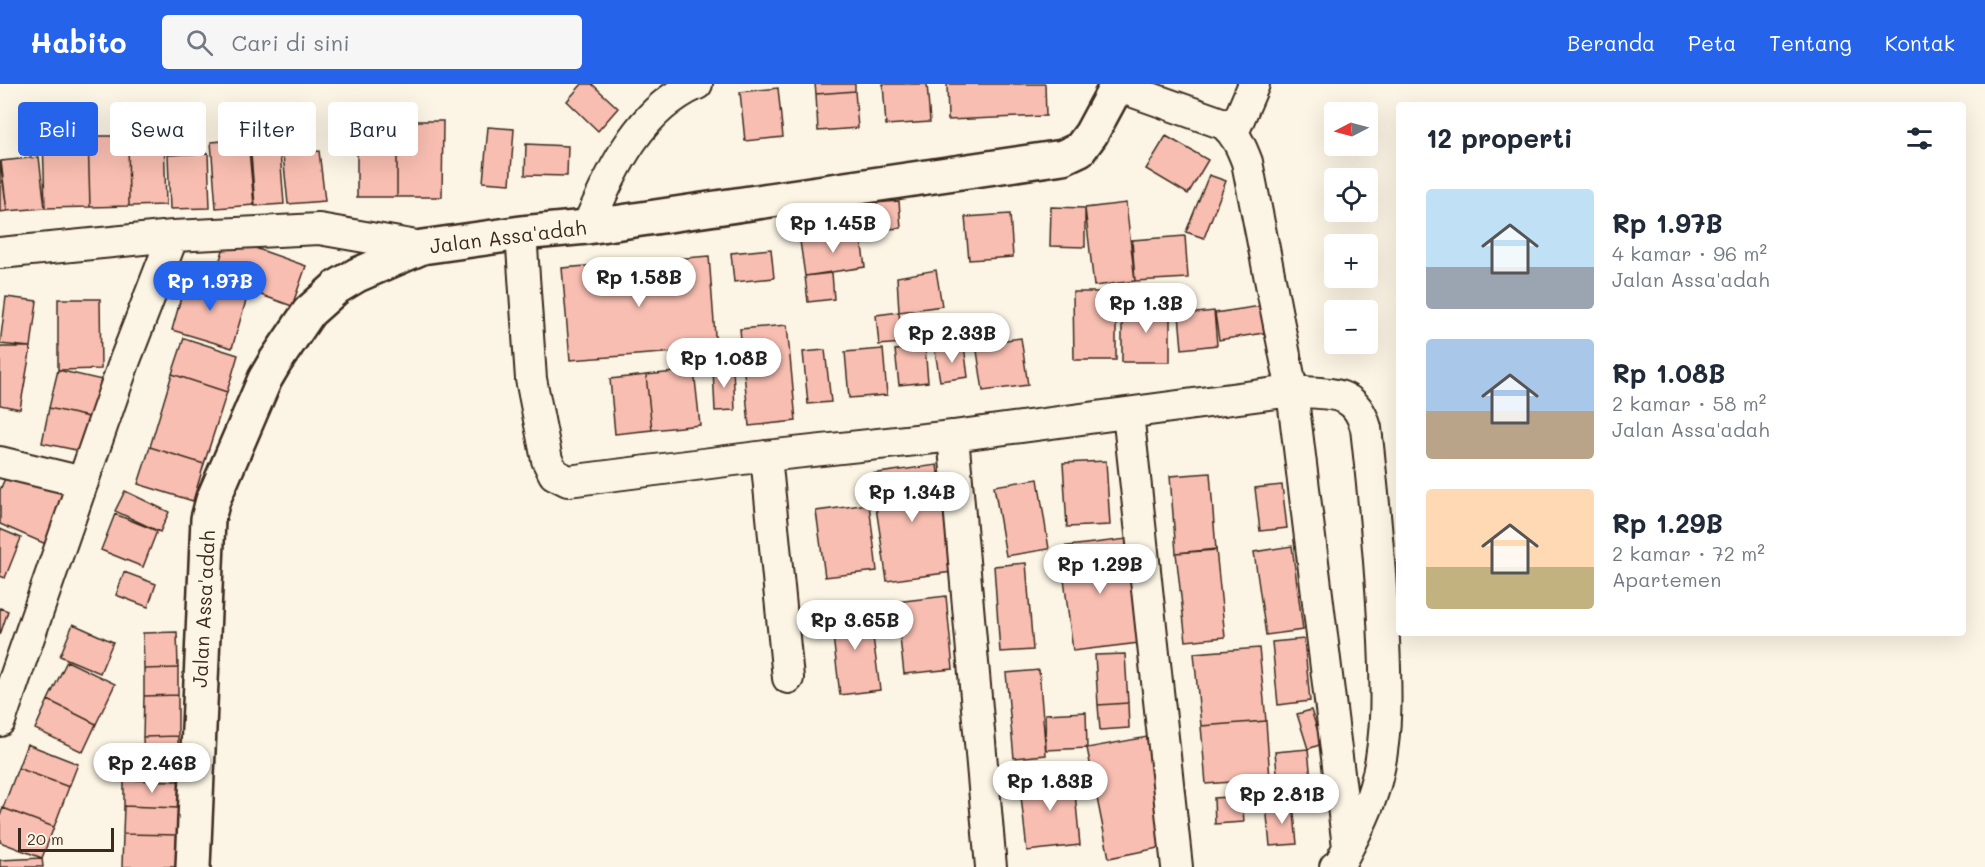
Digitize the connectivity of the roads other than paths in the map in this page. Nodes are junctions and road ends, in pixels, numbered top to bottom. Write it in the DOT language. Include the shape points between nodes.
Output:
graph roads {
  1 [pos="1254,84"];
  2 [pos="1118,85"];
  3 [pos="689,86"];
  4 [pos="1233,133"];
  5 [pos="587,227"];
  6 [pos="521,232"];
  7 [pos="173,236"];
  8 [pos="422,247"];
  9 [pos="0,253"];
  10 [pos="1292,391"];
  11 [pos="1128,413"];
  12 [pos="953,436"];
  13 [pos="766,456"];
  14 [pos="0,462"];
  15 [pos="83,482"];
  16 [pos="788,678"];
  17 [pos="0,721"];
  18 [pos="1342,857"];
  19 [pos="194,867"];
  20 [pos="991,867"];
  21 [pos="1177,867"];
  1 -- 4 [label="street"];
  2 -- 4 [label="street" via="1224,124"];
  2 -- 5 [label="street, Jalan Assa'adah" via="1091,135 1080,148 1064,157"];
  3 -- 5 [label="street" via="659,106 626,146"];
  4 -- 10 [label="street" via="1247,162"];
  5 -- 6 [label="street, Jalan Assa'adah"];
  6 -- 8 [label="street, Jalan Assa'adah"];
  6 -- 13 [label="street" via="531,380 547,460 554,474 568,481"];
  7 -- 8 [label="street" via="318,229"];
  7 -- 9 [label="street"];
  7 -- 15 [label="street"];
  8 -- 19 [label="street, Jalan Assa'adah" via="357,275 309,312 265,379 213,500 206,535"];
  10 -- 11 [label="street"];
  10 -- 18 [label="street"];
  10 -- 18 [label="street" via="1343,397 1360,409 1366,428 1380,555 1386,698 1383,739 1365,818"];
  11 -- 12 [label="street"];
  11 -- 21 [label="street"];
  12 -- 13 [label="street"];
  12 -- 20 [label="street"];
  13 -- 16 [label="street"];
  14 -- 15 [label="street"];
  15 -- 17 [label="street"];
}
